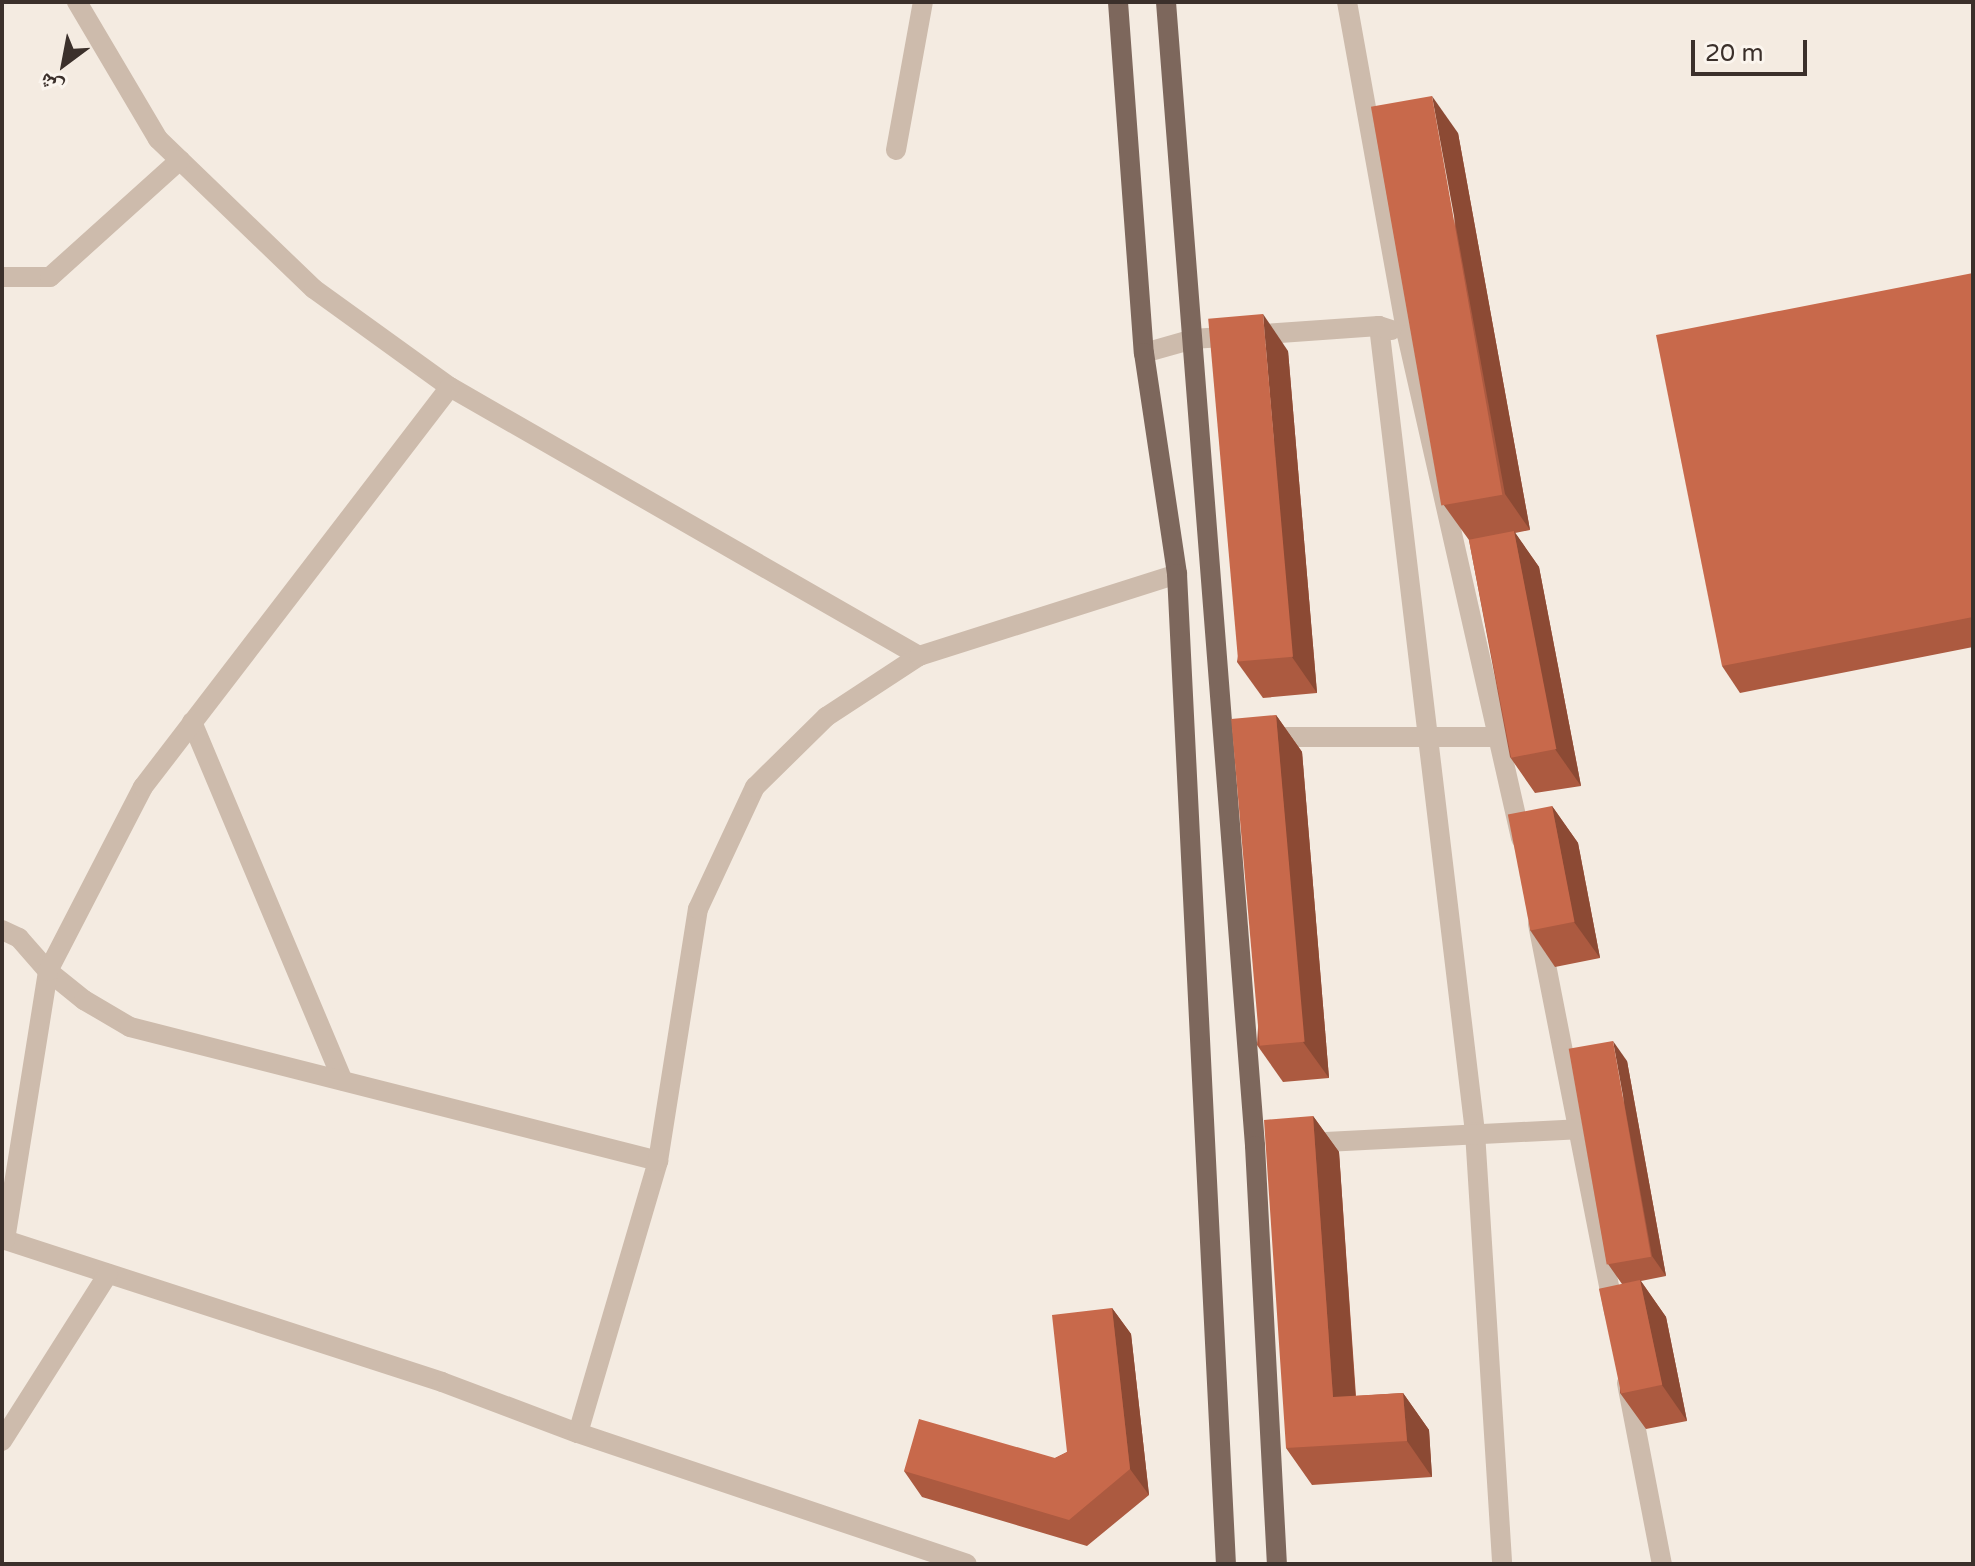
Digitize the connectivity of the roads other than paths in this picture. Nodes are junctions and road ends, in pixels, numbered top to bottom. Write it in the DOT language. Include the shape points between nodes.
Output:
graph roads {
  1 [pos="77,2"];
  2 [pos="923,2"];
  3 [pos="1118,2"];
  4 [pos="1166,2"];
  5 [pos="1347,2"];
  6 [pos="896,150"];
  7 [pos="180,160"];
  8 [pos="2,277"];
  9 [pos="1379,326"];
  10 [pos="1407,335"];
  11 [pos="1193,339"];
  12 [pos="1144,353"];
  13 [pos="450,387"];
  14 [pos="1177,574"];
  15 [pos="919,656"];
  16 [pos="192,722"];
  17 [pos="1225,737"];
  18 [pos="1429,737"];
  19 [pos="1501,737"];
  20 [pos="1526,862"];
  21 [pos="1535,909"];
  22 [pos="2,930"];
  23 [pos="48,971"];
  24 [pos="343,1081"];
  25 [pos="1578,1129"];
  26 [pos="1475,1132"];
  27 [pos="1271,1145"];
  28 [pos="658,1161"];
  29 [pos="4,1240"];
  30 [pos="108,1274"];
  31 [pos="1617,1331"];
  32 [pos="1623,1362"];
  33 [pos="578,1433"];
  34 [pos="2,1441"];
  35 [pos="967,1564"];
  36 [pos="1226,1564"];
  37 [pos="1277,1564"];
  38 [pos="1502,1564"];
  39 [pos="1662,1564"];
  1 -- 7 [label="street" via="158,139"];
  2 -- 6 [label="street"];
  3 -- 12 [label="main road"];
  4 -- 11 [label="main road"];
  5 -- 10 [label="street"];
  7 -- 8 [label="street" via="50,277"];
  7 -- 13 [label="street" via="314,289"];
  9 -- 10 [label="street"];
  9 -- 11 [label="street"];
  9 -- 18 [label="street"];
  10 -- 19 [label="street"];
  11 -- 12 [label="street"];
  11 -- 17 [label="main road"];
  12 -- 14 [label="main road"];
  13 -- 15 [label="street"];
  13 -- 16 [label="street"];
  14 -- 15 [label="street"];
  14 -- 36 [label="main road"];
  15 -- 28 [label="street" via="826,717 755,787 698,909"];
  16 -- 23 [label="street" via="143,787"];
  16 -- 24 [label="street"];
  17 -- 18 [label="street"];
  17 -- 27 [label="main road"];
  18 -- 19 [label="street"];
  18 -- 26 [label="street"];
  19 -- 20 [label="street"];
  21 -- 25 [label="street"];
  22 -- 23 [label="street" via="19,938"];
  23 -- 24 [label="street" via="130,1027"];
  23 -- 29 [label="street"];
  24 -- 28 [label="street"];
  25 -- 26 [label="street"];
  25 -- 31 [label="street"];
  26 -- 27 [label="street"];
  26 -- 38 [label="street"];
  27 -- 37 [label="main road"];
  28 -- 33 [label="street"];
  29 -- 30 [label="street"];
  30 -- 33 [label="street" via="442,1382"];
  30 -- 34 [label="street"];
  32 -- 39 [label="street"];
  33 -- 35 [label="street"];
}
